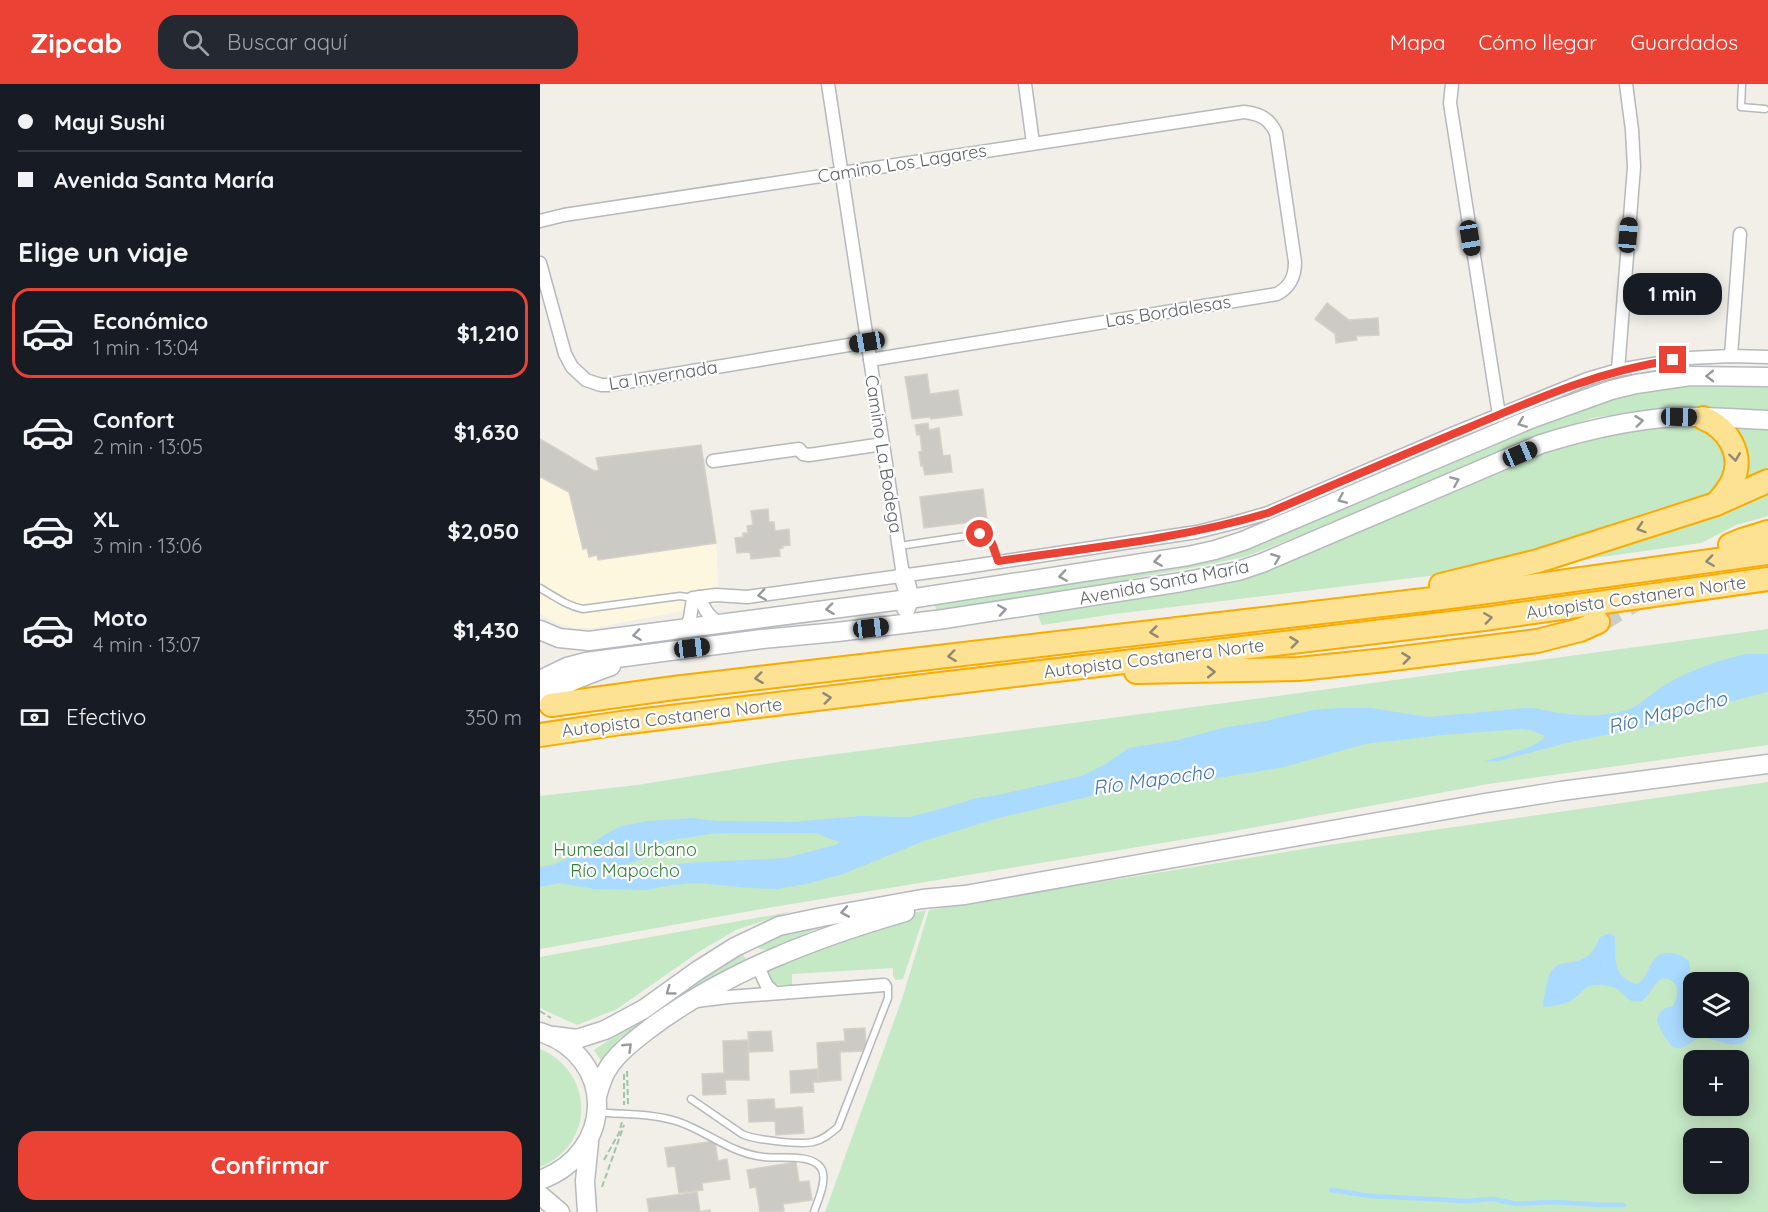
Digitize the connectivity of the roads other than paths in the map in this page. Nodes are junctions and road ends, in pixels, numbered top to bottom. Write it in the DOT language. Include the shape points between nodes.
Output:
graph roads {
  1 [pos="828,84"];
  2 [pos="1025,84"];
  3 [pos="1452,84"];
  4 [pos="1626,84"];
  5 [pos="1742,84"];
  6 [pos="1765,109"];
  7 [pos="1264,117"];
  8 [pos="1033,143"];
  9 [pos="842,173"];
  10 [pos="540,221"];
  11 [pos="1740,234"];
  12 [pos="540,263"];
  13 [pos="867,342"];
  14 [pos="1731,356"];
  15 [pos="1768,357"];
  16 [pos="870,360"];
  17 [pos="1618,370"];
  18 [pos="1768,377"];
  19 [pos="1499,415"];
  20 [pos="1703,418"];
  21 [pos="1768,420"];
  22 [pos="883,444"];
  23 [pos="713,461"];
  24 [pos="1768,482"];
  25 [pos="1716,504"];
  26 [pos="1768,532"];
  27 [pos="1730,545"];
  28 [pos="898,546"];
  29 [pos="1768,553"];
  30 [pos="998,561"];
  31 [pos="903,575"];
  32 [pos="1768,579"];
  33 [pos="540,588"];
  34 [pos="696,597"];
  35 [pos="909,599"];
  36 [pos="873,604"];
  37 [pos="1275,618"];
  38 [pos="1598,622"];
  39 [pos="721,624"];
  40 [pos="686,628"];
  41 [pos="871,628"];
  42 [pos="540,630"];
  43 [pos="644,654"];
  44 [pos="1069,668"];
  45 [pos="540,680"];
  46 [pos="546,703"];
  47 [pos="540,735"];
  48 [pos="1768,764"];
  49 [pos="965,895"];
  50 [pos="740,944"];
  51 [pos="757,965"];
  52 [pos="884,985"];
  53 [pos="775,993"];
  54 [pos="686,1003"];
  55 [pos="544,1033"];
  56 [pos="691,1099"];
  57 [pos="597,1104"];
  58 [pos="589,1141"];
  59 [pos="540,1180"];
  60 [pos="540,1195"];
  61 [pos="560,1212"];
  62 [pos="586,1212"];
  63 [pos="814,1212"];
  1 -- 9 [label="street, Camino La Bodega"];
  2 -- 8 [label="street"];
  3 -- 19 [label="street" via="1450,103"];
  4 -- 17 [label="street" via="1634,167"];
  5 -- 6 [label="lane" via="1741,107"];
  7 -- 8 [label="street, Camino Los Lagares" via="1244,112"];
  7 -- 16 [label="street, Las Bordalesas" via="1276,133 1295,262 1295,273 1285,290"];
  8 -- 9 [label="street, Camino Los Lagares"];
  9 -- 10 [label="street, Camino Los Lagares"];
  9 -- 13 [label="street, Camino La Bodega"];
  11 -- 14 [label="street"];
  12 -- 13 [label="street, La Invernada" via="568,361 580,377 593,384 608,385"];
  13 -- 16 [label="street, Camino La Bodega"];
  14 -- 15 [label="street"];
  14 -- 17 [label="street" via="1689,358"];
  16 -- 22 [label="street, Camino La Bodega"];
  17 -- 19 [label="street"];
  18 -- 35 [label="main road, Avenida Santa María, one-way" via="1690,376 1611,390 1533,418 1215,550"];
  19 -- 30 [label="street" via="1268,513 1197,531"];
  20 -- 21 [label="main road, Avenida Santa María"];
  20 -- 25 [label="highway, one-way" via="1726,433 1736,453 1733,482"];
  41 -- 20 [label="main road, Avenida Santa María, one-way" via="1238,571 1541,444 1615,424"];
  22 -- 23 [label="street" via="809,455 799,449"];
  22 -- 28 [label="street, Camino La Bodega"];
  24 -- 25 [label="highway"];
  25 -- 37 [label="highway, one-way" via="1493,573"];
  26 -- 27 [label="highway"];
  28 -- 30 [label="lane" via="988,535"];
  28 -- 31 [label="street, Camino La Bodega"];
  29 -- 37 [label="highway, Autopista Costanera Norte, one-way"];
  30 -- 31 [label="street"];
  31 -- 34 [label="street, one-way" via="747,597"];
  31 -- 35 [label="main road"];
  31 -- 36 [label="main road" via="891,592"];
  44 -- 32 [label="highway, Autopista Costanera Norte, one-way" via="1484,619"];
  33 -- 34 [label="lane" via="583,609"];
  34 -- 39 [label="street" via="710,618"];
  34 -- 40 [label="street"];
  35 -- 36 [label="main road, Avenida Santa María"];
  35 -- 41 [label="main road" via="902,613"];
  36 -- 39 [label="main road, Avenida Santa María, one-way"];
  37 -- 46 [label="highway, Autopista Costanera Norte, one-way"];
  44 -- 38 [label="highway, one-way" via="1163,672 1299,669 1537,641"];
  39 -- 40 [label="main road, Avenida Santa María"];
  40 -- 42 [label="main road, Avenida Santa María, one-way" via="590,641 559,638"];
  41 -- 43 [label="main road, Avenida Santa María"];
  43 -- 45 [label="main road, Avenida Santa María" via="577,664"];
  43 -- 46 [label="main road" via="566,684 551,692"];
  47 -- 44 [label="highway, Autopista Costanera Norte, one-way"];
  48 -- 49 [label="main road" via="1485,803"];
  49 -- 50 [label="main road, one-way" via="806,920"];
  49 -- 51 [label="main road" via="850,928"];
  50 -- 51 [label="main road"];
  50 -- 55 [label="main road, one-way" via="616,1025 583,1038"];
  51 -- 53 [label="street"];
  51 -- 54 [label="main road"];
  52 -- 53 [label="street"];
  52 -- 56 [label="lane" via="888,986 888,998 838,1127 830,1134 806,1143 752,1138"];
  53 -- 54 [label="street"];
  57 -- 54 [label="main road, one-way" via="607,1070 615,1060"];
  55 -- 57 [label="main road" via="567,1044 582,1061 593,1081"];
  57 -- 58 [label="main road"];
  57 -- 63 [label="lane" via="625,1115 681,1123 750,1156 807,1158 822,1169 823,1182"];
  58 -- 59 [label="main road" via="569,1165"];
  58 -- 62 [label="main road"];
  60 -- 61 [label="main road"];
}
